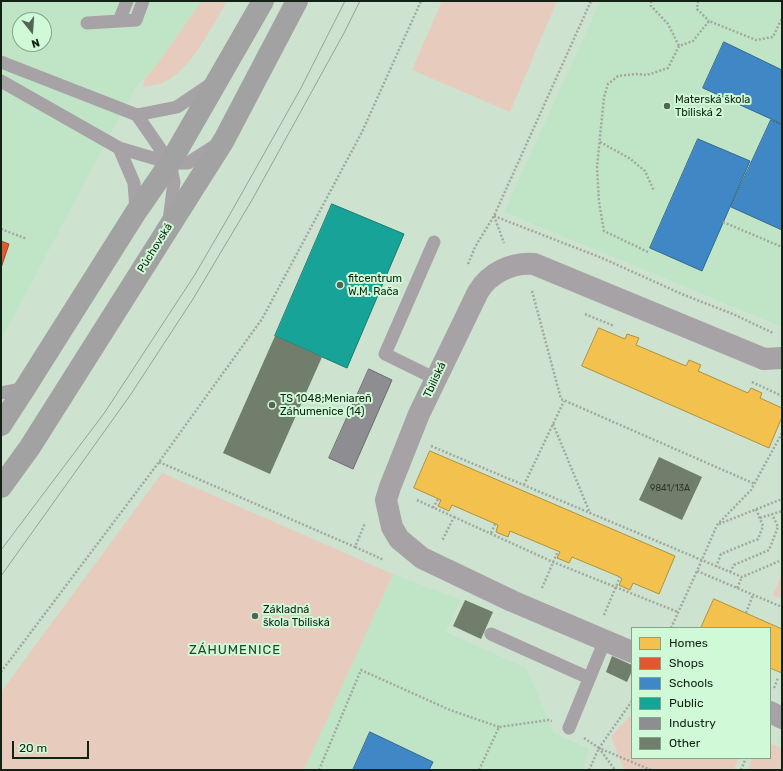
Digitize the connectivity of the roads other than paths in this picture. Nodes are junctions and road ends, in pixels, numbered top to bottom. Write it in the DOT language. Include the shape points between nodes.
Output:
graph roads {
  1 [pos="126,1"];
  2 [pos="143,1"];
  3 [pos="263,1"];
  4 [pos="297,1"];
  5 [pos="119,21"];
  6 [pos="88,22"];
  7 [pos="1,62"];
  8 [pos="220,79"];
  9 [pos="1,81"];
  10 [pos="137,115"];
  11 [pos="224,140"];
  12 [pos="119,148"];
  13 [pos="170,163"];
  14 [pos="136,212"];
  15 [pos="168,228"];
  16 [pos="434,242"];
  17 [pos="782,358"];
  18 [pos="436,379"];
  19 [pos="25,388"];
  20 [pos="1,393"];
  21 [pos="1,425"];
  22 [pos="1,487"];
  23 [pos="491,634"];
  24 [pos="605,640"];
  25 [pos="631,652"];
  26 [pos="589,678"];
  27 [pos="771,712"];
  28 [pos="782,718"];
  29 [pos="569,728"];
  1 -- 5 [label="lane"];
  2 -- 5 [label="lane" via="136,20"];
  3 -- 8 [label="main road"];
  4 -- 11 [label="main road, Púchovská"];
  5 -- 6 [label="lane"];
  7 -- 10 [label="lane"];
  8 -- 10 [label="lane" via="177,107"];
  8 -- 13 [label="main road"];
  9 -- 12 [label="lane"];
  10 -- 13 [label="lane"];
  11 -- 13 [label="lane" via="188,163"];
  11 -- 15 [label="main road, Púchovská"];
  12 -- 13 [label="lane"];
  12 -- 14 [label="lane" via="134,183"];
  13 -- 14 [label="main road"];
  13 -- 15 [label="lane" via="174,182"];
  14 -- 19 [label="main road"];
  15 -- 22 [label="main road, Púchovská" via="30,447"];
  16 -- 18 [label="lane" via="385,354"];
  17 -- 18 [label="street, Tbiliská" via="764,359 534,264 523,263 496,273 480,288"];
  18 -- 24 [label="street, Tbiliská" via="419,414 386,500 392,527 399,539 422,558 512,601"];
  19 -- 20 [label="lane"];
  19 -- 21 [label="main road"];
  23 -- 26 [label="lane"];
  24 -- 25 [label="street, Tbiliská"];
  24 -- 26 [label="lane"];
  26 -- 29 [label="lane"];
  27 -- 28 [label="street"];
}
